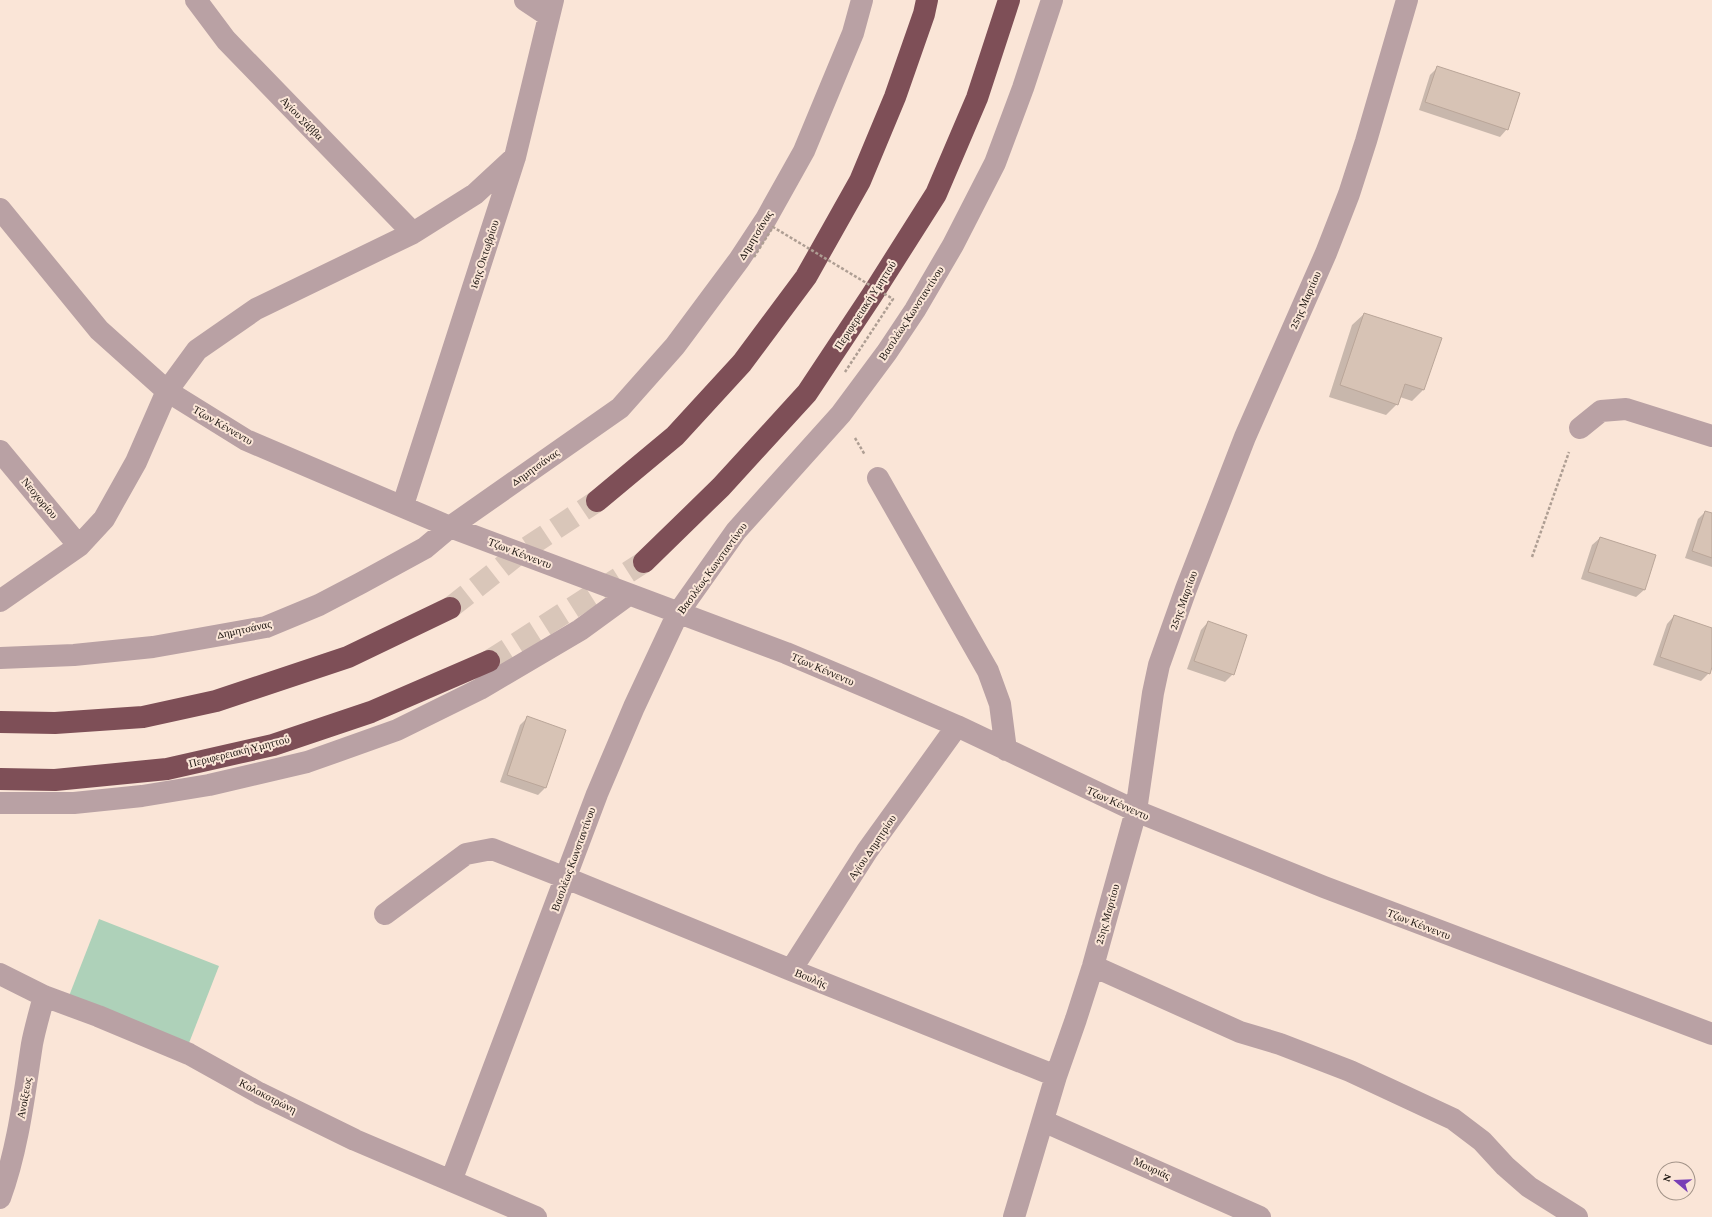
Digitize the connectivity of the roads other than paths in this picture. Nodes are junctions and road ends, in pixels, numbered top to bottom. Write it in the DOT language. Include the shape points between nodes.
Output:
graph roads {
  1 [pos="196,0"];
  2 [pos="525,0"];
  3 [pos="862,0"];
  4 [pos="927,0"];
  5 [pos="1009,0"];
  6 [pos="1052,0"];
  7 [pos="1407,0"];
  8 [pos="551,8"];
  9 [pos="515,158"];
  10 [pos="0,209"];
  11 [pos="413,233"];
  12 [pos="167,391"];
  13 [pos="1580,428"];
  14 [pos="1712,436"];
  15 [pos="0,451"];
  16 [pos="878,478"];
  17 [pos="597,501"];
  18 [pos="404,506"];
  19 [pos="450,527"];
  20 [pos="79,546"];
  21 [pos="644,562"];
  22 [pos="628,595"];
  23 [pos="0,601"];
  24 [pos="450,608"];
  25 [pos="678,613"];
  26 [pos="0,658"];
  27 [pos="489,661"];
  28 [pos="0,722"];
  29 [pos="957,726"];
  30 [pos="1006,750"];
  31 [pos="0,779"];
  32 [pos="0,803"];
  33 [pos="1136,811"];
  34 [pos="566,878"];
  35 [pos="386,914"];
  36 [pos="1093,966"];
  37 [pos="791,970"];
  38 [pos="0,974"];
  39 [pos="44,996"];
  40 [pos="1712,1034"];
  41 [pos="1056,1076"];
  42 [pos="1043,1121"];
  43 [pos="451,1181"];
  44 [pos="0,1198"];
  45 [pos="536,1217"];
  46 [pos="1014,1217"];
  47 [pos="1260,1217"];
  48 [pos="1577,1217"];
  1 -- 11 [label="street, Αγίου Σάββα" via="226,40"];
  2 -- 8 [label="street"];
  3 -- 19 [label="street, Δημητσάνας" via="853,33 800,157 766,219 739,260 675,346 620,408"];
  4 -- 17 [label="highway" via="895,97 860,181 806,277 742,363 675,436"];
  5 -- 21 [label="highway, Περιφερειακή Υμηττού" via="977,98 936,194 872,294 807,393 721,487"];
  6 -- 25 [label="street, Βασιλέως Κωνσταντίνου" via="995,163 953,245 915,310 841,414 736,531"];
  7 -- 33 [label="street, 25ης Μαρτίου" via="1349,194 1326,253 1245,437 1159,665"];
  8 -- 9 [label="street, 16ης Οκτωβρίου"];
  9 -- 11 [label="street" via="475,194"];
  9 -- 18 [label="street, 16ης Οκτωβρίου"];
  10 -- 12 [label="street, Τζων Κέννεντυ" via="99,330"];
  11 -- 12 [label="street" via="256,309 197,350"];
  12 -- 18 [label="street, Τζων Κέννεντυ" via="246,440"];
  12 -- 20 [label="street" via="136,462 104,519"];
  13 -- 14 [label="street" via="1601,411 1626,409"];
  15 -- 20 [label="street, Νεοχωρίου"];
  16 -- 30 [label="street" via="988,672 1000,704"];
  18 -- 19 [label="street, Τζων Κέννεντυ"];
  19 -- 22 [label="street, Τζων Κέννεντυ"];
  19 -- 26 [label="street, Δημητσάνας" via="425,548 361,584 319,606 266,627 153,647 74,655"];
  20 -- 23 [label="street"];
  22 -- 25 [label="street, Τζων Κέννεντυ"];
  22 -- 32 [label="street" via="580,630 480,689 397,730 307,762 209,785 142,796 74,803"];
  24 -- 28 [label="highway" via="348,657 216,701 143,717 55,723"];
  25 -- 29 [label="street, Τζων Κέννεντυ" via="786,653"];
  25 -- 34 [label="street, Βασιλέως Κωνσταντίνου" via="615,748"];
  27 -- 31 [label="highway, Περιφερειακή Υμηττού" via="371,712 273,745 167,769 55,780"];
  29 -- 30 [label="street, Τζων Κέννεντυ"];
  29 -- 37 [label="street, Αγίου Δημητρίου" via="867,851"];
  30 -- 33 [label="street, Τζων Κέννεντυ"];
  33 -- 36 [label="street, 25ης Μαρτίου"];
  33 -- 40 [label="street, Τζων Κέννεντυ" via="1346,896"];
  34 -- 35 [label="street, Βουλής" via="492,849 466,854"];
  34 -- 37 [label="street, Βουλής"];
  34 -- 43 [label="street, Βασιλέως Κωνσταντίνου"];
  36 -- 41 [label="street, 25ης Μαρτίου"];
  36 -- 48 [label="street" via="1240,1032 1343,1068 1453,1119 1478,1137 1529,1187"];
  37 -- 41 [label="street, Βουλής"];
  38 -- 39 [label="street, Κολοκοτρώνη"];
  39 -- 43 [label="street, Κολοκοτρώνη" via="189,1054 259,1093"];
  39 -- 44 [label="street, Ανοίξεως" via="32,1043 17,1136"];
  41 -- 42 [label="street, 25ης Μαρτίου"];
  42 -- 46 [label="street, 25ης Μαρτίου"];
  42 -- 47 [label="street, Μουριάς"];
  43 -- 45 [label="street, Κολοκοτρώνη"];
}
